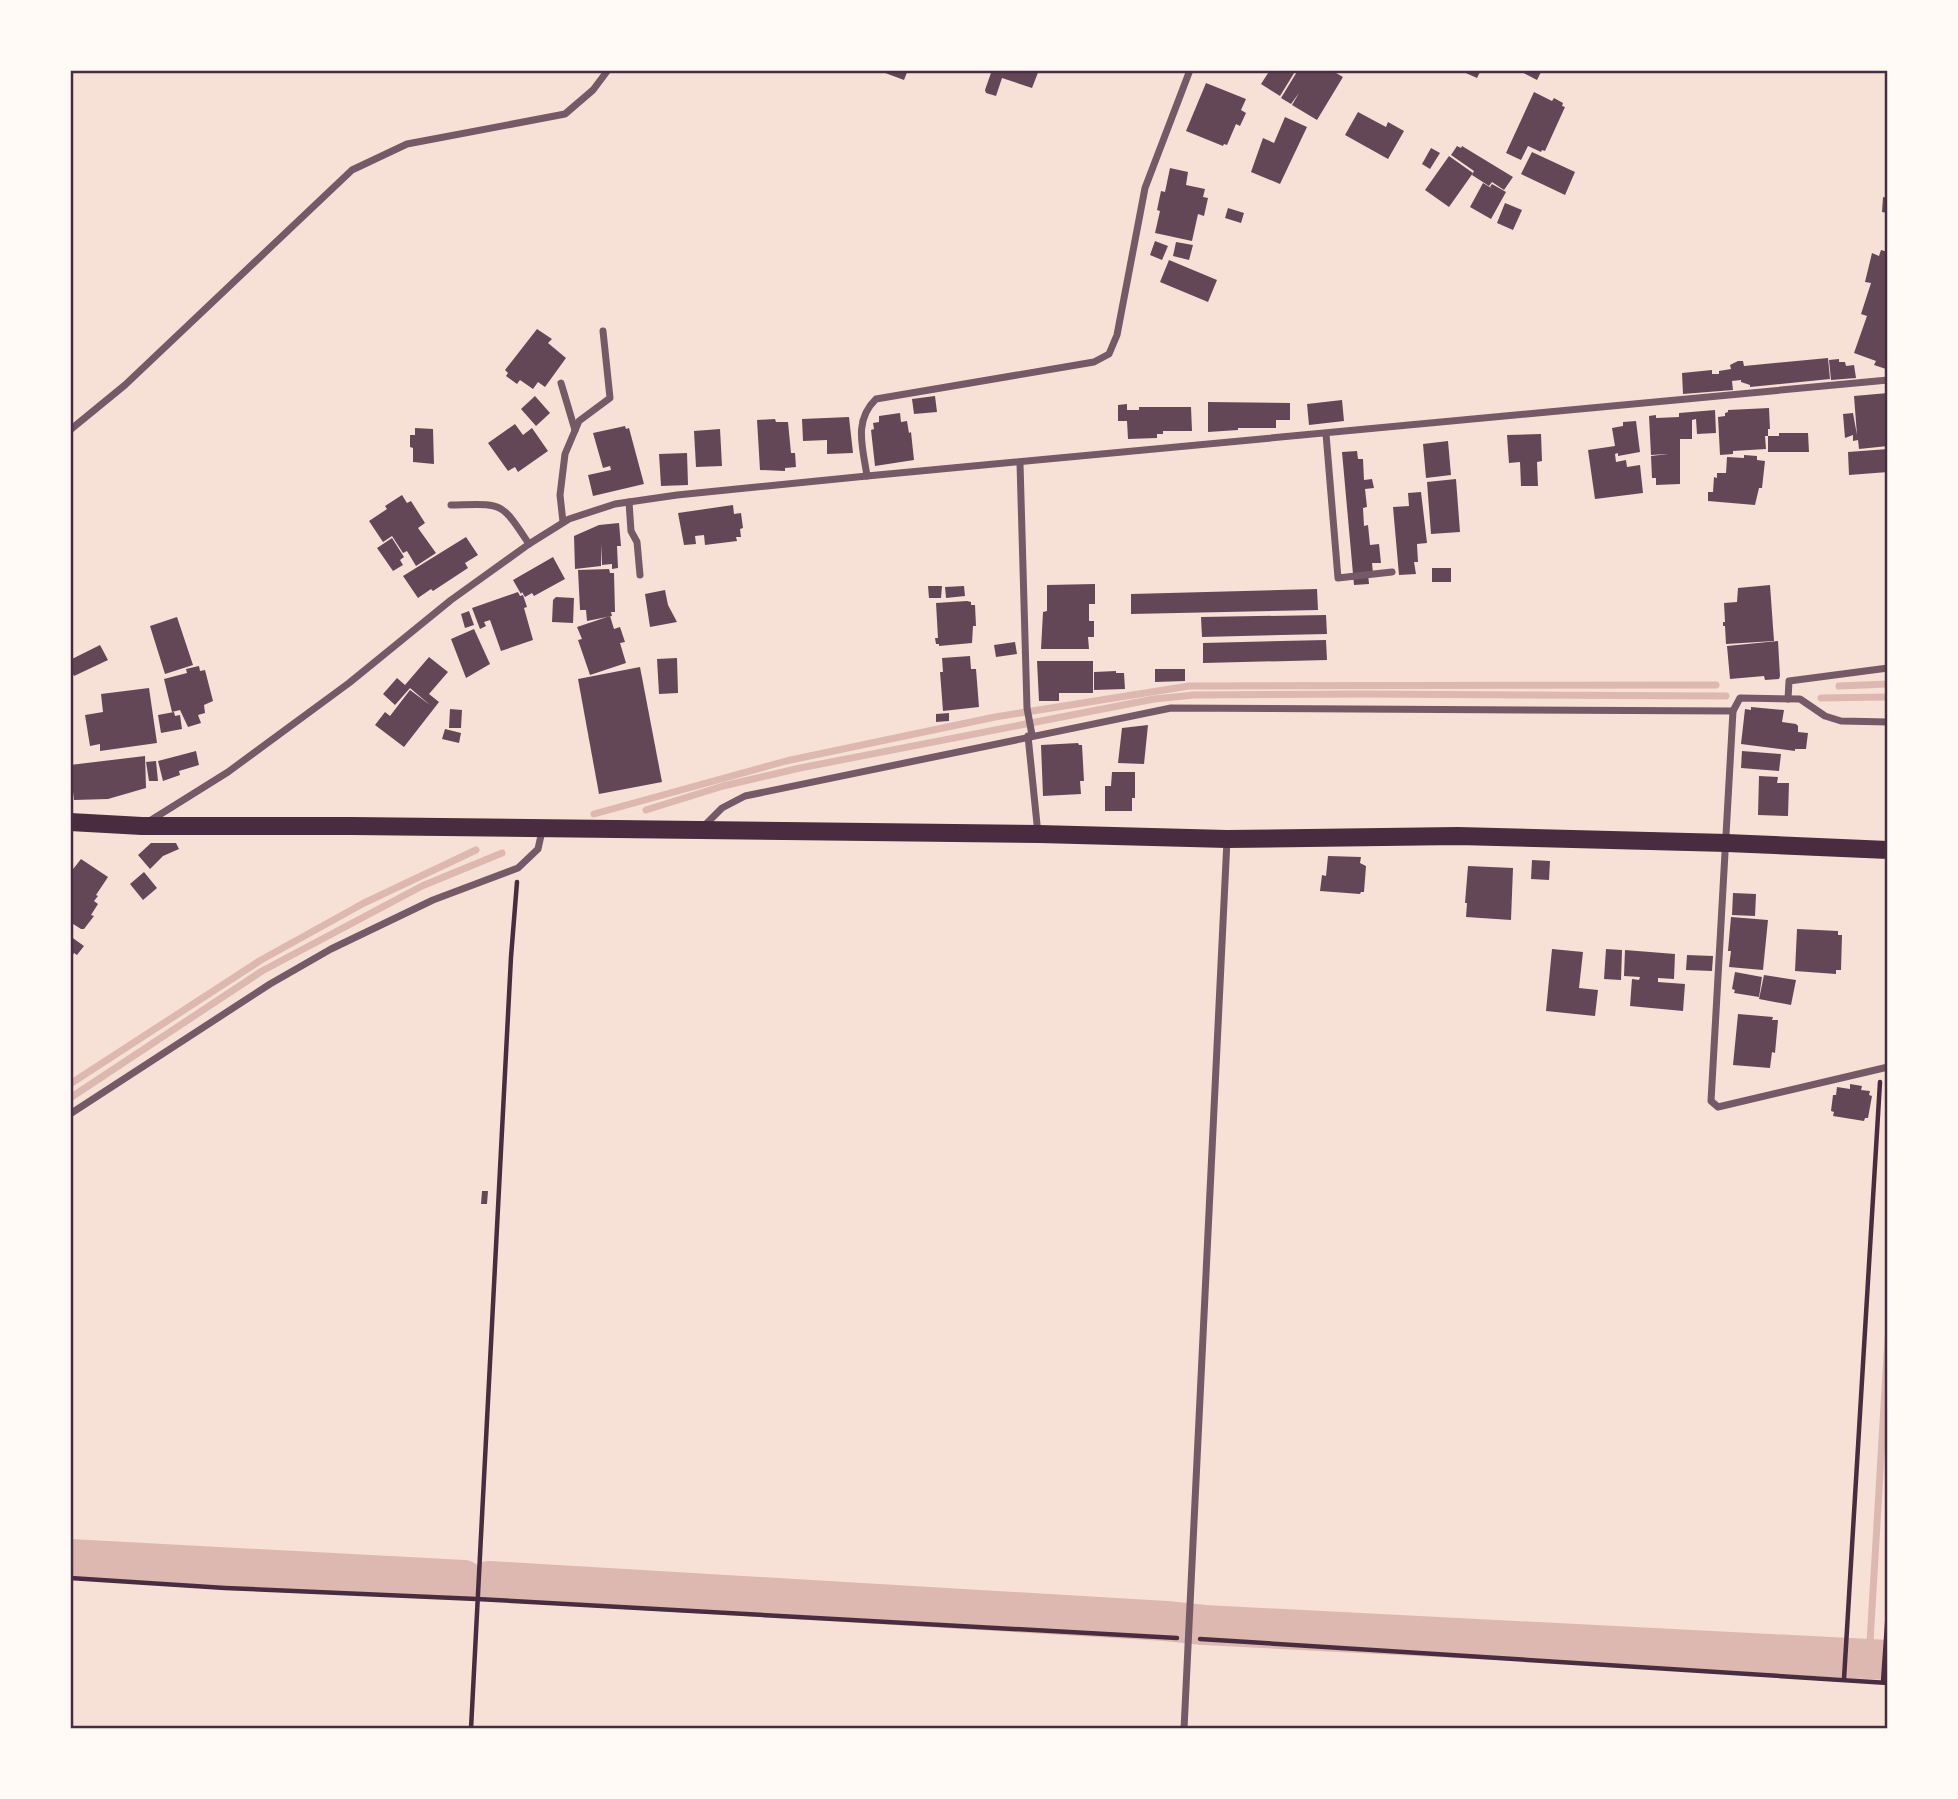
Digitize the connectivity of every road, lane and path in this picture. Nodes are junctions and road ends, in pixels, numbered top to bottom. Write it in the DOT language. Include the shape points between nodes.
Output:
graph roads {
  1 [pos="608,70"];
  2 [pos="1190,70"];
  3 [pos="603,331"];
  4 [pos="1888,380"];
  5 [pos="561,383"];
  6 [pos="70,430"];
  7 [pos="575,430"];
  8 [pos="1326,434"];
  9 [pos="1020,463"];
  10 [pos="867,476"];
  11 [pos="629,502"];
  12 [pos="451,505"];
  13 [pos="563,523"];
  14 [pos="529,544"];
  15 [pos="1392,572"];
  16 [pos="640,575"];
  17 [pos="1888,668"];
  18 [pos="1788,699"];
  19 [pos="1733,711"];
  20 [pos="1888,722"];
  21 [pos="1030,734"];
  22 [pos="70,822"];
  23 [pos="142,826"];
  24 [pos="542,830"];
  25 [pos="698,832"];
  26 [pos="1038,834"];
  27 [pos="1227,839"];
  28 [pos="1727,843"];
  29 [pos="1888,850"];
  30 [pos="518,867"];
  31 [pos="1884,1068"];
  32 [pos="70,1114"];
  33 [pos="70,1578"];
  34 [pos="477,1599"];
  35 [pos="1888,1610"];
  36 [pos="1189,1639"];
  37 [pos="1844,1679"];
  38 [pos="1886,1682"];
  39 [pos="471,1729"];
  40 [pos="1184,1729"];
  1 -- 6 [label="street" via="565,114 407,144 352,170"];
  2 -- 10 [label="street" via="1144,188 1117,335 1109,354 1094,362 876,400 861,424"];
  3 -- 7 [label="street" via="610,397 579,421"];
  4 -- 8 [label="street"];
  5 -- 7 [label="street"];
  7 -- 13 [label="street" via="565,454 559,495"];
  8 -- 9 [label="street"];
  8 -- 15 [label="street" via="1338,578"];
  9 -- 10 [label="street"];
  9 -- 21 [label="street"];
  10 -- 11 [label="street"];
  11 -- 13 [label="street"];
  11 -- 16 [label="street"];
  12 -- 14 [label="street" via="495,504 510,514"];
  13 -- 14 [label="street"];
  14 -- 23 [label="street" via="228,772"];
  17 -- 18 [label="street" via="1789,681"];
  18 -- 19 [label="street" via="1740,698"];
  18 -- 20 [label="street" via="1800,699 1841,722"];
  19 -- 21 [label="street" via="1171,708"];
  19 -- 28 [label="street"];
  21 -- 25 [label="street" via="745,796 722,808"];
  21 -- 26 [label="street"];
  22 -- 23 [label="main road"];
  23 -- 24 [label="main road"];
  24 -- 25 [label="main road"];
  24 -- 30 [label="street" via="538,849"];
  25 -- 26 [label="main road"];
  26 -- 27 [label="main road"];
  27 -- 28 [label="main road" via="1458,836"];
  27 -- 36 [label="street"];
  28 -- 29 [label="main road"];
  28 -- 31 [label="street" via="1711,1101 1718,1107"];
  30 -- 32 [label="street" via="433,900 331,949"];
  30 -- 34 [label="path"];
  31 -- 37 [label="path"];
  33 -- 34 [label="path"];
  34 -- 36 [label="path"];
  34 -- 39 [label="path"];
  35 -- 38 [label="path"];
  36 -- 37 [label="path"];
  36 -- 40 [label="street"];
  37 -- 38 [label="path"];
}
